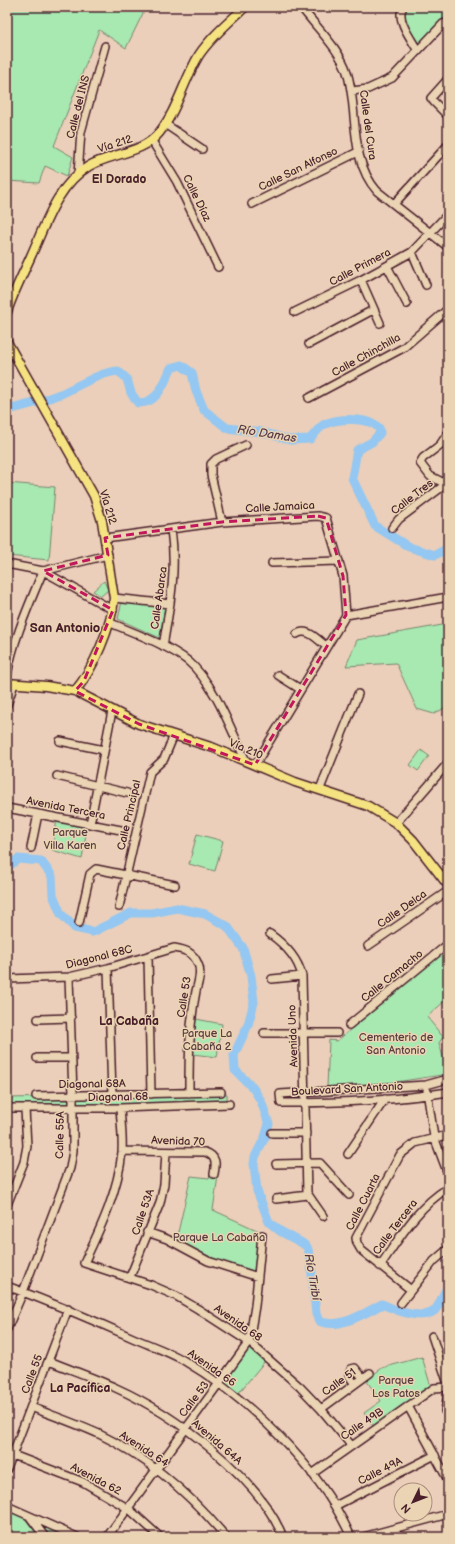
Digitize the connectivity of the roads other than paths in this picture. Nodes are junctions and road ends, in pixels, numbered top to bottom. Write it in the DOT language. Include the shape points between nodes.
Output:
graph roads {
  1 [pos="245,7"];
  2 [pos="301,7"];
  3 [pos="403,7"];
  4 [pos="448,22"];
  5 [pos="105,46"];
  6 [pos="418,50"];
  7 [pos="448,79"];
  8 [pos="352,92"];
  9 [pos="448,116"];
  10 [pos="165,124"];
  11 [pos="152,141"];
  12 [pos="448,145"];
  13 [pos="202,149"];
  14 [pos="355,153"];
  15 [pos="78,174"];
  16 [pos="252,204"];
  17 [pos="394,204"];
  18 [pos="448,214"];
  19 [pos="430,234"];
  20 [pos="448,247"];
  21 [pos="412,252"];
  22 [pos="387,266"];
  23 [pos="218,267"];
  24 [pos="361,280"];
  25 [pos="426,285"];
  26 [pos="407,304"];
  27 [pos="448,309"];
  28 [pos="373,310"];
  29 [pos="7,312"];
  30 [pos="295,312"];
  31 [pos="380,322"];
  32 [pos="7,342"];
  33 [pos="309,344"];
  34 [pos="309,398"];
  35 [pos="448,433"];
  36 [pos="246,445"];
  37 [pos="447,484"];
  38 [pos="222,522"];
  39 [pos="392,528"];
  40 [pos="171,529"];
  41 [pos="105,538"];
  42 [pos="108,555"];
  43 [pos="339,561"];
  44 [pos="272,563"];
  45 [pos="7,564"];
  46 [pos="43,571"];
  47 [pos="114,598"];
  48 [pos="448,598"];
  49 [pos="170,604"];
  50 [pos="114,610"];
  51 [pos="346,615"];
  52 [pos="111,623"];
  53 [pos="297,634"];
  54 [pos="163,646"];
  55 [pos="326,646"];
  56 [pos="278,675"];
  57 [pos="7,676"];
  58 [pos="10,684"];
  59 [pos="300,689"];
  60 [pos="75,691"];
  61 [pos="358,694"];
  62 [pos="7,705"];
  63 [pos="112,711"];
  64 [pos="174,735"];
  65 [pos="60,741"];
  66 [pos="104,750"];
  67 [pos="246,761"];
  68 [pos="448,763"];
  69 [pos="254,765"];
  70 [pos="57,776"];
  71 [pos="98,787"];
  72 [pos="320,789"];
  73 [pos="127,793"];
  74 [pos="7,808"];
  75 [pos="38,814"];
  76 [pos="90,824"];
  77 [pos="396,824"];
  78 [pos="120,830"];
  79 [pos="31,848"];
  80 [pos="125,876"];
  81 [pos="175,884"];
  82 [pos="448,885"];
  83 [pos="448,890"];
  84 [pos="119,906"];
  85 [pos="79,923"];
  86 [pos="270,934"];
  87 [pos="448,944"];
  88 [pos="368,946"];
  89 [pos="193,954"];
  90 [pos="148,956"];
  91 [pos="108,968"];
  92 [pos="302,976"];
  93 [pos="69,977"];
  94 [pos="272,979"];
  95 [pos="7,980"];
  96 [pos="71,1018"];
  97 [pos="38,1019"];
  98 [pos="349,1025"];
  99 [pos="264,1033"];
  100 [pos="305,1033"];
  101 [pos="337,1033"];
  102 [pos="37,1058"];
  103 [pos="71,1058"];
  104 [pos="448,1079"];
  105 [pos="426,1084"];
  106 [pos="221,1092"];
  107 [pos="306,1092"];
  108 [pos="448,1092"];
  109 [pos="189,1093"];
  110 [pos="112,1094"];
  111 [pos="151,1094"];
  112 [pos="72,1095"];
  113 [pos="36,1096"];
  114 [pos="427,1096"];
  115 [pos="385,1099"];
  116 [pos="306,1103"];
  117 [pos="229,1104"];
  118 [pos="7,1108"];
  119 [pos="120,1108"];
  120 [pos="25,1109"];
  121 [pos="71,1109"];
  122 [pos="272,1133"];
  123 [pos="306,1133"];
  124 [pos="448,1135"];
  125 [pos="434,1138"];
  126 [pos="122,1151"];
  127 [pos="166,1152"];
  128 [pos="348,1154"];
  129 [pos="306,1163"];
  130 [pos="276,1164"];
  131 [pos="214,1174"];
  132 [pos="448,1174"];
  133 [pos="448,1188"];
  134 [pos="308,1195"];
  135 [pos="349,1195"];
  136 [pos="276,1199"];
  137 [pos="7,1205"];
  138 [pos="323,1216"];
  139 [pos="147,1232"];
  140 [pos="262,1235"];
  141 [pos="448,1248"];
  142 [pos="380,1266"];
  143 [pos="130,1277"];
  144 [pos="258,1277"];
  145 [pos="7,1286"];
  146 [pos="411,1290"];
  147 [pos="23,1292"];
  148 [pos="401,1303"];
  149 [pos="68,1309"];
  150 [pos="7,1329"];
  151 [pos="432,1336"];
  152 [pos="249,1342"];
  153 [pos="49,1361"];
  154 [pos="370,1373"];
  155 [pos="363,1378"];
  156 [pos="218,1384"];
  157 [pos="355,1384"];
  158 [pos="448,1386"];
  159 [pos="448,1393"];
  160 [pos="408,1406"];
  161 [pos="31,1408"];
  162 [pos="321,1409"];
  163 [pos="445,1411"];
  164 [pos="185,1429"];
  165 [pos="351,1445"];
  166 [pos="13,1455"];
  167 [pos="435,1455"];
  168 [pos="7,1469"];
  169 [pos="157,1469"];
  170 [pos="312,1474"];
  171 [pos="448,1480"];
  172 [pos="7,1506"];
  173 [pos="335,1506"];
  174 [pos="129,1510"];
  175 [pos="448,1514"];
  176 [pos="28,1515"];
  177 [pos="76,1536"];
  178 [pos="45,1537"];
  179 [pos="61,1537"];
  180 [pos="108,1537"];
  181 [pos="160,1537"];
  182 [pos="226,1537"];
  183 [pos="283,1537"];
  184 [pos="351,1537"];
  185 [pos="362,1537"];
  1 -- 10 [label="main road, Vía 212" via="200,54"];
  2 -- 8 [label="street, Calle del Cura" via="340,59"];
  3 -- 6 [label="street" via="402,21"];
  4 -- 6 [label="street"];
  5 -- 15 [label="street, Calle del INS" via="81,132"];
  6 -- 8 [label="street" via="392,78 368,89"];
  7 -- 9 [label="street" via="432,98"];
  8 -- 14 [label="street, Calle del Cura"];
  10 -- 11 [label="main road, Vía 212"];
  10 -- 13 [label="street"];
  11 -- 15 [label="main road, Vía 212" via="99,160"];
  11 -- 23 [label="street, Calle Díaz" via="177,182"];
  12 -- 17 [label="street"];
  14 -- 16 [label="street, Calle San Alfonso"];
  14 -- 17 [label="street, Calle del Cura" via="369,183"];
  15 -- 29 [label="main road, Vía 212" via="54,206"];
  17 -- 19 [label="street, Calle del Cura"];
  18 -- 19 [label="street, Calle Primera"];
  19 -- 20 [label="street, Calle del Cura"];
  19 -- 21 [label="street, Calle Primera"];
  21 -- 22 [label="street, Calle Primera"];
  21 -- 25 [label="street"];
  22 -- 24 [label="street, Calle Primera"];
  22 -- 26 [label="street"];
  24 -- 28 [label="street"];
  24 -- 30 [label="street, Calle Primera"];
  27 -- 34 [label="street, Calle Chinchilla" via="403,348"];
  28 -- 31 [label="street"];
  28 -- 33 [label="street"];
  32 -- 41 [label="main road, Vía 212" via="89,485"];
  35 -- 37 [label="street" via="440,446 420,463 430,476"];
  36 -- 38 [label="street" via="216,459 211,464 211,475"];
  37 -- 39 [label="street, Calle Tres" via="398,519"];
  38 -- 40 [label="street, Calle Jamaica"];
  38 -- 43 [label="street, Calle Jamaica" via="322,516 326,518"];
  40 -- 41 [label="street, Calle Jamaica"];
  40 -- 49 [label="street, Calle Abarca" via="175,553"];
  41 -- 42 [label="main road, Vía 212"];
  42 -- 46 [label="street"];
  42 -- 47 [label="main road, Vía 212"];
  43 -- 44 [label="street"];
  43 -- 51 [label="street, Calle Jamaica"];
  45 -- 46 [label="street"];
  46 -- 50 [label="street"];
  46 -- 57 [label="street" via="24,618"];
  47 -- 49 [label="street"];
  47 -- 50 [label="main road, Vía 212"];
  48 -- 51 [label="street"];
  49 -- 54 [label="street, Calle Abarca"];
  50 -- 52 [label="main road, Vía 212"];
  51 -- 55 [label="street"];
  52 -- 54 [label="street"];
  52 -- 60 [label="main road, Vía 212" via="84,681"];
  53 -- 55 [label="street" via="306,631"];
  54 -- 67 [label="street" via="188,662 203,678"];
  55 -- 59 [label="street"];
  56 -- 59 [label="street"];
  58 -- 60 [label="main road, Vía 210"];
  58 -- 62 [label="street"];
  59 -- 69 [label="street"];
  60 -- 63 [label="main road, Vía 210"];
  61 -- 72 [label="street"];
  63 -- 64 [label="main road, Vía 210" via="139,724"];
  63 -- 66 [label="street"];
  64 -- 67 [label="main road, Vía 210"];
  64 -- 80 [label="street, Calle Principal" via="164,759 150,772"];
  65 -- 66 [label="street"];
  66 -- 71 [label="street"];
  67 -- 69 [label="main road, Vía 210"];
  68 -- 77 [label="street"];
  69 -- 72 [label="main road, Vía 210"];
  70 -- 71 [label="street"];
  71 -- 73 [label="street"];
  71 -- 76 [label="street"];
  72 -- 77 [label="main road, Vía 210" via="368,806"];
  74 -- 75 [label="street, Avenida Tercera"];
  75 -- 76 [label="street, Avenida Tercera"];
  75 -- 79 [label="street"];
  76 -- 78 [label="street, Avenida Tercera"];
  77 -- 82 [label="main road, Vía 210" via="428,857"];
  80 -- 81 [label="street"];
  80 -- 84 [label="street, Calle Principal"];
  80 -- 85 [label="street" via="96,869 92,871"];
  83 -- 88 [label="street, Calle Delca"];
  86 -- 92 [label="street, Avenida Uno" via="294,958"];
  87 -- 98 [label="street, Calle Camacho"];
  89 -- 90 [label="street, Diagonal 68C" via="174,948"];
  89 -- 109 [label="street, Calle 53" via="199,966 199,977 189,1041"];
  90 -- 91 [label="street, Diagonal 68C"];
  90 -- 111 [label="street"];
  91 -- 93 [label="street, Diagonal 68C"];
  91 -- 110 [label="street"];
  92 -- 94 [label="street"];
  92 -- 100 [label="street, Avenida Uno"];
  93 -- 95 [label="street, Diagonal 68C"];
  93 -- 96 [label="street, Calle 55A"];
  96 -- 97 [label="street"];
  96 -- 103 [label="street, Calle 55A"];
  99 -- 100 [label="street"];
  100 -- 101 [label="street"];
  100 -- 107 [label="street, Avenida Uno"];
  102 -- 103 [label="street"];
  103 -- 112 [label="street, Calle 55A"];
  104 -- 105 [label="street, Boulevard San Antonio"];
  105 -- 107 [label="street, Boulevard San Antonio"];
  105 -- 114 [label="street"];
  106 -- 109 [label="street, Diagonal 68A"];
  107 -- 116 [label="street, Avenida Uno"];
  107 -- 116 [label="street, Boulevard San Antonio" via="280,1094 281,1103"];
  108 -- 114 [label="street, Boulevard San Antonio"];
  109 -- 111 [label="street, Diagonal 68A"];
  110 -- 111 [label="street, Diagonal 68A"];
  110 -- 112 [label="street, Diagonal 68A"];
  112 -- 113 [label="street, Diagonal 68A"];
  112 -- 121 [label="street, Calle 55A"];
  114 -- 115 [label="street, Boulevard San Antonio"];
  114 -- 125 [label="street"];
  115 -- 116 [label="street, Boulevard San Antonio"];
  115 -- 128 [label="street"];
  116 -- 123 [label="street, Avenida Uno"];
  117 -- 119 [label="street, Diagonal 68"];
  118 -- 120 [label="street, Diagonal 68"];
  119 -- 121 [label="street, Diagonal 68"];
  119 -- 126 [label="street"];
  120 -- 121 [label="street, Diagonal 68"];
  120 -- 137 [label="street" via="27,1146 24,1162"];
  121 -- 147 [label="street, Calle 55A" via="73,1151 70,1168"];
  122 -- 123 [label="street"];
  123 -- 129 [label="street, Avenida Uno"];
  124 -- 125 [label="street, Calle Cuarta"];
  125 -- 132 [label="street"];
  125 -- 142 [label="street, Calle Cuarta" via="412,1144 400,1156 356,1238 359,1249"];
  126 -- 127 [label="street, Avenida 70"];
  126 -- 143 [label="street, Avenida 68" via="109,1207 84,1263"];
  127 -- 131 [label="street, Avenida 70" via="211,1154 216,1164"];
  127 -- 139 [label="street, Calle 53A" via="160,1203"];
  129 -- 130 [label="street"];
  129 -- 134 [label="street, Avenida Uno"];
  129 -- 135 [label="street" via="320,1163"];
  133 -- 142 [label="street, Calle Tercera" via="417,1214"];
  134 -- 136 [label="street"];
  134 -- 138 [label="street"];
  139 -- 143 [label="street, Calle 53A"];
  139 -- 144 [label="street" via="167,1239 208,1261"];
  140 -- 144 [label="street, Calle 53"];
  141 -- 146 [label="street"];
  142 -- 146 [label="street, Calle Cuarta"];
  143 -- 152 [label="street, Avenida 68" via="198,1308"];
  144 -- 152 [label="street, Calle 53"];
  145 -- 147 [label="street, Avenida 66"];
  146 -- 148 [label="street"];
  147 -- 149 [label="street, Avenida 66"];
  147 -- 150 [label="street, Calle 55A"];
  149 -- 153 [label="street, Calle 55"];
  149 -- 156 [label="street, Avenida 66" via="182,1359"];
  151 -- 158 [label="street"];
  152 -- 156 [label="street, Calle 53"];
  152 -- 162 [label="street, Avenida 68"];
  153 -- 161 [label="street, Calle 55"];
  153 -- 164 [label="street, Avenida 64A" via="117,1388 155,1408"];
  154 -- 155 [label="street, Calle 51"];
  155 -- 157 [label="street, Calle 51"];
  155 -- 157 [label="street" via="355,1368 351,1369 349,1376"];
  156 -- 164 [label="street, Calle 53"];
  156 -- 170 [label="street, Avenida 66" via="276,1432"];
  157 -- 162 [label="street, Calle 51"];
  158 -- 160 [label="street, Calle 49B" via="434,1388"];
  159 -- 163 [label="street"];
  160 -- 165 [label="street, Calle 49B"];
  160 -- 167 [label="street"];
  161 -- 166 [label="street, Calle 55"];
  161 -- 169 [label="street, Avenida 64" via="100,1434"];
  162 -- 165 [label="street, Avenida 68"];
  164 -- 169 [label="street, Calle 53"];
  164 -- 183 [label="street, Avenida 64A" via="212,1449 241,1478 264,1504"];
  165 -- 170 [label="street, Calle 49B"];
  166 -- 168 [label="street, Calle 55"];
  166 -- 174 [label="street, Avenida 62" via="83,1482"];
  167 -- 171 [label="street"];
  167 -- 173 [label="street, Calle 49A"];
  169 -- 174 [label="street, Calle 53"];
  169 -- 182 [label="street, Avenida 64" via="182,1490"];
  170 -- 173 [label="street, Avenida 66"];
  172 -- 176 [label="street"];
  173 -- 184 [label="street, Avenida 66"];
  174 -- 180 [label="street, Calle 53"];
  174 -- 181 [label="street, Avenida 62"];
  175 -- 185 [label="street"];
  176 -- 177 [label="street"];
  176 -- 178 [label="street"];
  177 -- 179 [label="street" via="65,1534"];
}
